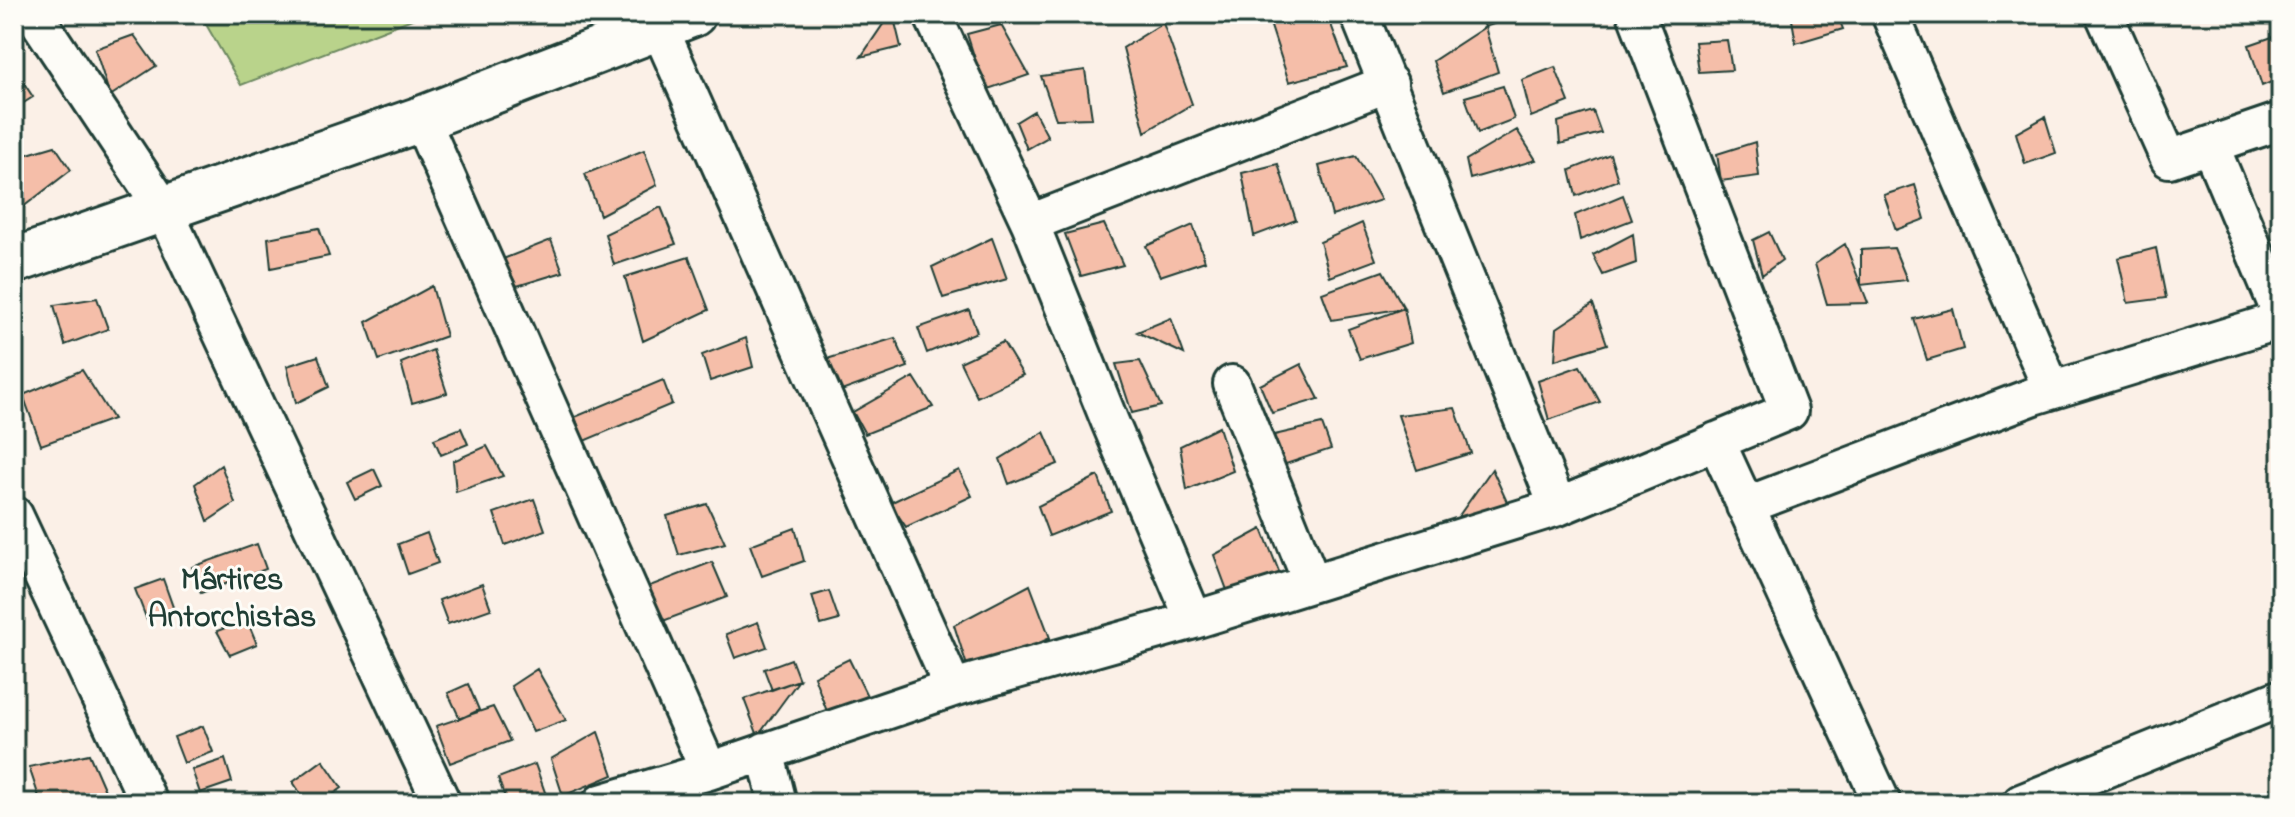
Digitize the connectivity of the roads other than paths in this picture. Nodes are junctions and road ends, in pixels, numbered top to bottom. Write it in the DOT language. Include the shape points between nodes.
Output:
graph roads {
  1 [pos="34,14"];
  2 [pos="932,14"];
  3 [pos="1359,14"];
  4 [pos="1636,14"];
  5 [pos="1890,14"];
  6 [pos="2104,14"];
  7 [pos="676,20"];
  8 [pos="1389,83"];
  9 [pos="421,119"];
  10 [pos="2281,121"];
  11 [pos="2210,145"];
  12 [pos="163,208"];
  13 [pos="1030,223"];
  14 [pos="14,261"];
  15 [pos="2281,317"];
  16 [pos="1232,384"];
  17 [pos="2052,390"];
  18 [pos="1716,441"];
  19 [pos="1745,506"];
  20 [pos="1558,507"];
  21 [pos="14,515"];
  22 [pos="1312,583"];
  23 [pos="1194,620"];
  24 [pos="953,688"];
  25 [pos="2281,698"];
  26 [pos="765,751"];
  27 [pos="709,771"];
  28 [pos="149,803"];
  29 [pos="442,803"];
  30 [pos="601,803"];
  31 [pos="778,803"];
  32 [pos="1882,803"];
  33 [pos="2021,803"];
  1 -- 12 [label="street"];
  2 -- 13 [label="street"];
  3 -- 8 [label="street"];
  4 -- 18 [label="street" via="1789,411"];
  5 -- 17 [label="street"];
  6 -- 11 [label="street" via="2169,159"];
  7 -- 9 [label="street"];
  7 -- 24 [label="street"];
  8 -- 13 [label="street"];
  8 -- 20 [label="street"];
  9 -- 12 [label="street"];
  9 -- 27 [label="street"];
  10 -- 11 [label="street"];
  11 -- 15 [label="street"];
  12 -- 14 [label="street"];
  12 -- 29 [label="street"];
  13 -- 23 [label="street"];
  15 -- 17 [label="street"];
  16 -- 22 [label="street"];
  17 -- 19 [label="street"];
  18 -- 19 [label="street"];
  18 -- 20 [label="street"];
  19 -- 32 [label="street"];
  20 -- 22 [label="street"];
  21 -- 28 [label="street"];
  22 -- 23 [label="street"];
  23 -- 24 [label="street"];
  24 -- 26 [label="street"];
  25 -- 33 [label="street"];
  26 -- 27 [label="street"];
  26 -- 31 [label="street"];
  27 -- 30 [label="street"];
}
